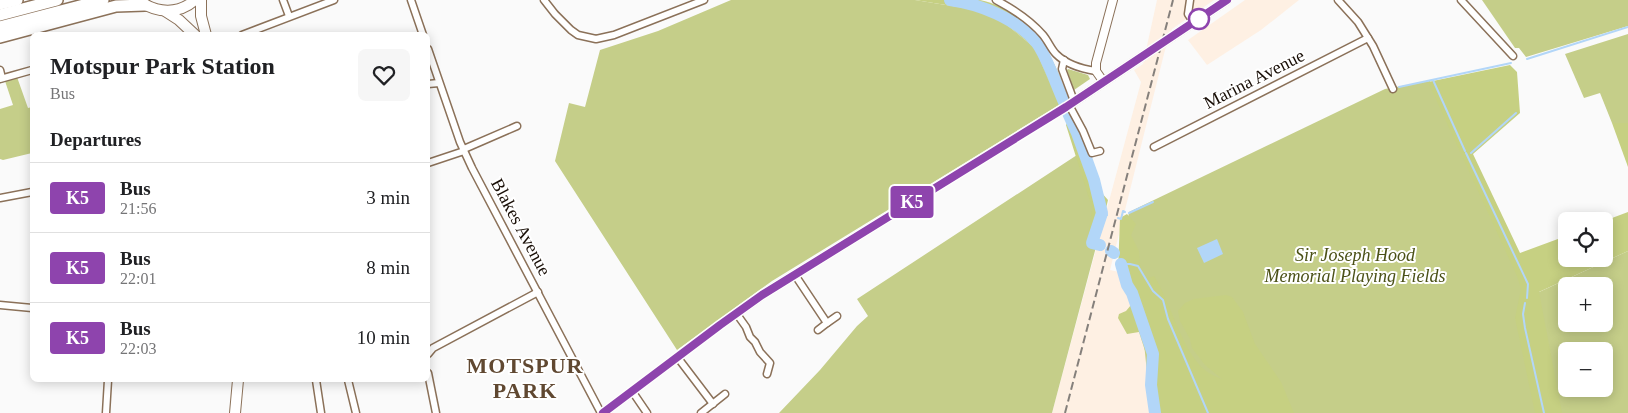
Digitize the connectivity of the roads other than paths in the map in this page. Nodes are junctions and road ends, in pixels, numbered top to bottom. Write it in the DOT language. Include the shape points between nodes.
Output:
graph roads {
  1 [pos="16,0"];
  2 [pos="57,0"];
  3 [pos="102,0"];
  4 [pos="195,0"];
  5 [pos="201,0"];
  6 [pos="284,0"];
  7 [pos="334,0"];
  8 [pos="411,0"];
  9 [pos="544,0"];
  10 [pos="704,0"];
  11 [pos="996,0"];
  12 [pos="1113,0"];
  13 [pos="1190,0"];
  14 [pos="1227,0"];
  15 [pos="1338,0"];
  16 [pos="1461,0"];
  17 [pos="141,2"];
  18 [pos="0,4"];
  19 [pos="165,11"];
  20 [pos="0,15"];
  21 [pos="289,16"];
  22 [pos="1194,23"];
  23 [pos="0,27"];
  24 [pos="192,32"];
  25 [pos="205,32"];
  26 [pos="249,32"];
  27 [pos="422,32"];
  28 [pos="0,37"];
  29 [pos="1368,38"];
  30 [pos="430,55"];
  31 [pos="1513,56"];
  32 [pos="1064,60"];
  33 [pos="0,70"];
  34 [pos="30,71"];
  35 [pos="1096,71"];
  36 [pos="1,79"];
  37 [pos="439,82"];
  38 [pos="1103,82"];
  39 [pos="430,84"];
  40 [pos="1393,89"];
  41 [pos="1070,105"];
  42 [pos="517,126"];
  43 [pos="1154,147"];
  44 [pos="464,150"];
  45 [pos="1100,151"];
  46 [pos="430,162"];
  47 [pos="30,192"];
  48 [pos="0,198"];
  49 [pos="795,275"];
  50 [pos="538,292"];
  51 [pos="0,305"];
  52 [pos="30,308"];
  53 [pos="736,313"];
  54 [pos="837,316"];
  55 [pos="827,323"];
  56 [pos="818,330"];
  57 [pos="430,352"];
  58 [pos="678,358"];
  59 [pos="767,374"];
  60 [pos="108,382"];
  61 [pos="238,382"];
  62 [pos="316,382"];
  63 [pos="348,382"];
  64 [pos="430,382"];
  65 [pos="632,391"];
  66 [pos="725,394"];
  67 [pos="713,404"];
  68 [pos="106,413"];
  69 [pos="235,413"];
  70 [pos="321,413"];
  71 [pos="356,413"];
  72 [pos="436,413"];
  73 [pos="602,413"];
  74 [pos="647,413"];
  75 [pos="701,413"];
  1 -- 18 [label="highway"];
  2 -- 20 [label="highway"];
  3 -- 23 [label="highway"];
  4 -- 19 [label="main road" via="180,10"];
  5 -- 25 [label="main road"];
  6 -- 21 [label="street"];
  7 -- 21 [label="street"];
  8 -- 27 [label="street"];
  9 -- 10 [label="street" via="571,30 596,39"];
  11 -- 32 [label="street" via="1020,14"];
  12 -- 35 [label="street"];
  13 -- 22 [label="street" via="1188,14"];
  14 -- 22 [label="street"];
  15 -- 29 [label="street"];
  16 -- 31 [label="street"];
  17 -- 19 [label="main road"];
  17 -- 28 [label="highway"];
  19 -- 24 [label="main road"];
  21 -- 26 [label="street"];
  22 -- 38 [label="street"];
  29 -- 40 [label="street"];
  29 -- 43 [label="street, Marina Avenue"];
  30 -- 37 [label="street, Blakes Avenue"];
  32 -- 35 [label="street"];
  32 -- 41 [label="street" via="1062,69"];
  33 -- 36 [label="street"];
  34 -- 36 [label="street"];
  35 -- 38 [label="street"];
  37 -- 39 [label="street"];
  37 -- 44 [label="street, Blakes Avenue"];
  38 -- 41 [label="street"];
  41 -- 45 [label="street" via="1092,153"];
  41 -- 49 [label="street"];
  42 -- 44 [label="street"];
  44 -- 46 [label="street"];
  44 -- 50 [label="street, Blakes Avenue"];
  47 -- 48 [label="street"];
  49 -- 53 [label="street"];
  49 -- 55 [label="street"];
  50 -- 57 [label="street"];
  50 -- 73 [label="street, Blakes Avenue"];
  51 -- 52 [label="street"];
  53 -- 58 [label="street"];
  53 -- 59 [label="street" via="770,363"];
  54 -- 55 [label="street"];
  55 -- 56 [label="street"];
  58 -- 65 [label="street"];
  58 -- 67 [label="street"];
  60 -- 68 [label="street"];
  61 -- 69 [label="main road"];
  62 -- 70 [label="street"];
  63 -- 71 [label="street"];
  64 -- 72 [label="street"];
  65 -- 73 [label="street"];
  65 -- 74 [label="street"];
  66 -- 67 [label="street"];
  67 -- 75 [label="street"];
}
